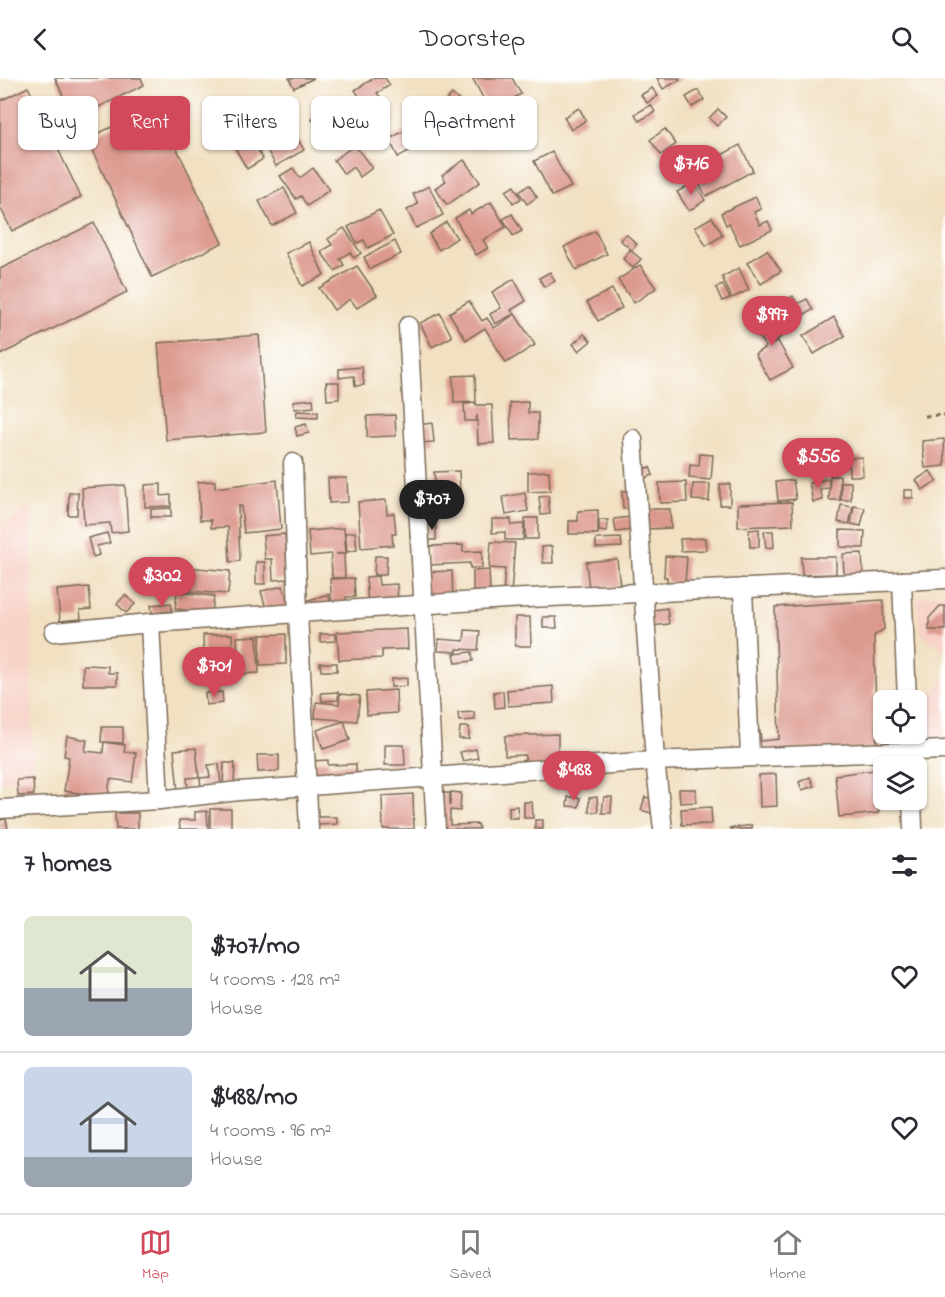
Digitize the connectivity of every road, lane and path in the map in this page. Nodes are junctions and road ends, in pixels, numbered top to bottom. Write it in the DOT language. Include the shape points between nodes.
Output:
graph roads {
  1 [pos="408,326"];
  2 [pos="945,415"];
  3 [pos="925,416"];
  4 [pos="633,439"];
  5 [pos="294,463"];
  6 [pos="945,579"];
  7 [pos="902,582"];
  8 [pos="743,588"];
  9 [pos="643,593"];
  10 [pos="423,605"];
  11 [pos="298,613"];
  12 [pos="150,623"];
  13 [pos="54,632"];
  14 [pos="907,690"];
  15 [pos="945,750"];
  16 [pos="922,756"];
  17 [pos="750,757"];
  18 [pos="873,759"];
  19 [pos="655,761"];
  20 [pos="433,776"];
  21 [pos="306,785"];
  22 [pos="159,800"];
  23 [pos="0,809"];
  24 [pos="912,810"];
  25 [pos="309,829"];
  26 [pos="435,829"];
  27 [pos="663,829"];
  28 [pos="913,829"];
  1 -- 10 [label="street"];
  2 -- 3 [label="path"];
  4 -- 9 [label="street"];
  5 -- 11 [label="street"];
  6 -- 7 [label="street"];
  7 -- 8 [label="street"];
  7 -- 14 [label="street"];
  8 -- 9 [label="street"];
  8 -- 17 [label="street"];
  9 -- 10 [label="street"];
  9 -- 19 [label="street"];
  10 -- 11 [label="street"];
  10 -- 20 [label="street"];
  11 -- 12 [label="street"];
  11 -- 21 [label="street"];
  12 -- 13 [label="street"];
  12 -- 22 [label="street"];
  15 -- 16 [label="street"];
  17 -- 18 [label="street"];
  17 -- 19 [label="street"];
  19 -- 20 [label="street"];
  19 -- 27 [label="street"];
  20 -- 21 [label="street"];
  20 -- 26 [label="street"];
  21 -- 22 [label="street"];
  21 -- 25 [label="street"];
  22 -- 23 [label="street"];
  24 -- 28 [label="street"];
}
